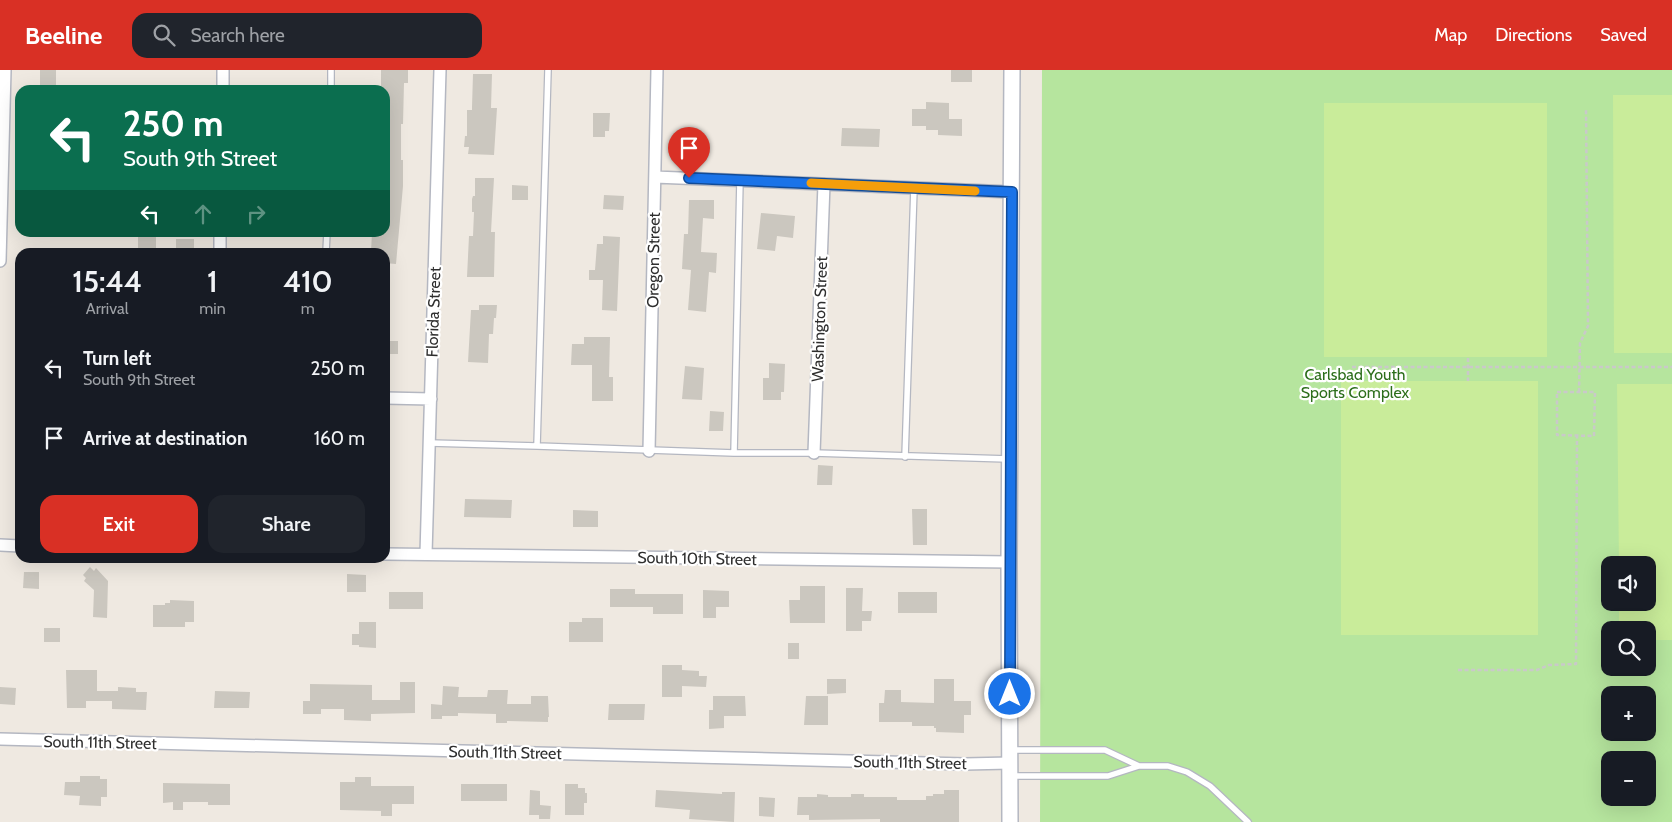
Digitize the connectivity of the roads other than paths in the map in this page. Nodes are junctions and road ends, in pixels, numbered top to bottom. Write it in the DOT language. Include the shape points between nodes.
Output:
graph roads {
  1 [pos="5,70"];
  2 [pos="223,70"];
  3 [pos="331,70"];
  4 [pos="440,70"];
  5 [pos="548,70"];
  6 [pos="657,70"];
  7 [pos="1012,70"];
  8 [pos="223,85"];
  9 [pos="331,85"];
  10 [pos="655,177"];
  11 [pos="740,180"];
  12 [pos="824,184"];
  13 [pos="914,188"];
  14 [pos="1012,192"];
  15 [pos="0,261"];
  16 [pos="390,398"];
  17 [pos="431,399"];
  18 [pos="430,443"];
  19 [pos="537,446"];
  20 [pos="649,451"];
  21 [pos="734,453"];
  22 [pos="814,453"];
  23 [pos="905,457"];
  24 [pos="1010,459"];
  25 [pos="0,545"];
  26 [pos="15,546"];
  27 [pos="390,554"];
  28 [pos="426,554"];
  29 [pos="1009,562"];
  30 [pos="0,740"];
  31 [pos="1010,763"];
  32 [pos="1139,766"];
  33 [pos="1010,822"];
  34 [pos="1248,822"];
  1 -- 15 [label="street"];
  2 -- 8 [label="street"];
  3 -- 9 [label="lane"];
  4 -- 17 [label="street, Florida Street"];
  5 -- 19 [label="lane"];
  6 -- 10 [label="street, Oregon Street"];
  7 -- 14 [label="main road"];
  10 -- 11 [label="street"];
  10 -- 20 [label="street, Oregon Street"];
  11 -- 12 [label="street"];
  11 -- 21 [label="lane"];
  12 -- 13 [label="street"];
  12 -- 22 [label="street, Washington Street"];
  13 -- 14 [label="street"];
  13 -- 23 [label="lane"];
  14 -- 24 [label="main road"];
  16 -- 17 [label="street"];
  17 -- 18 [label="street, Florida Street"];
  18 -- 19 [label="lane"];
  18 -- 28 [label="street, Florida Street"];
  19 -- 20 [label="lane"];
  20 -- 21 [label="lane"];
  21 -- 22 [label="lane"];
  22 -- 23 [label="lane"];
  23 -- 24 [label="lane"];
  24 -- 29 [label="main road"];
  25 -- 26 [label="street"];
  27 -- 28 [label="street, South 10th Street"];
  28 -- 29 [label="street, South 10th Street"];
  29 -- 31 [label="main road"];
  30 -- 31 [label="street, South 11th Street"];
  31 -- 32 [label="lane" via="1108,776"];
  31 -- 32 [label="lane" via="1105,750"];
  31 -- 33 [label="main road"];
  32 -- 34 [label="lane" via="1168,766 1187,772 1210,786"];
}
